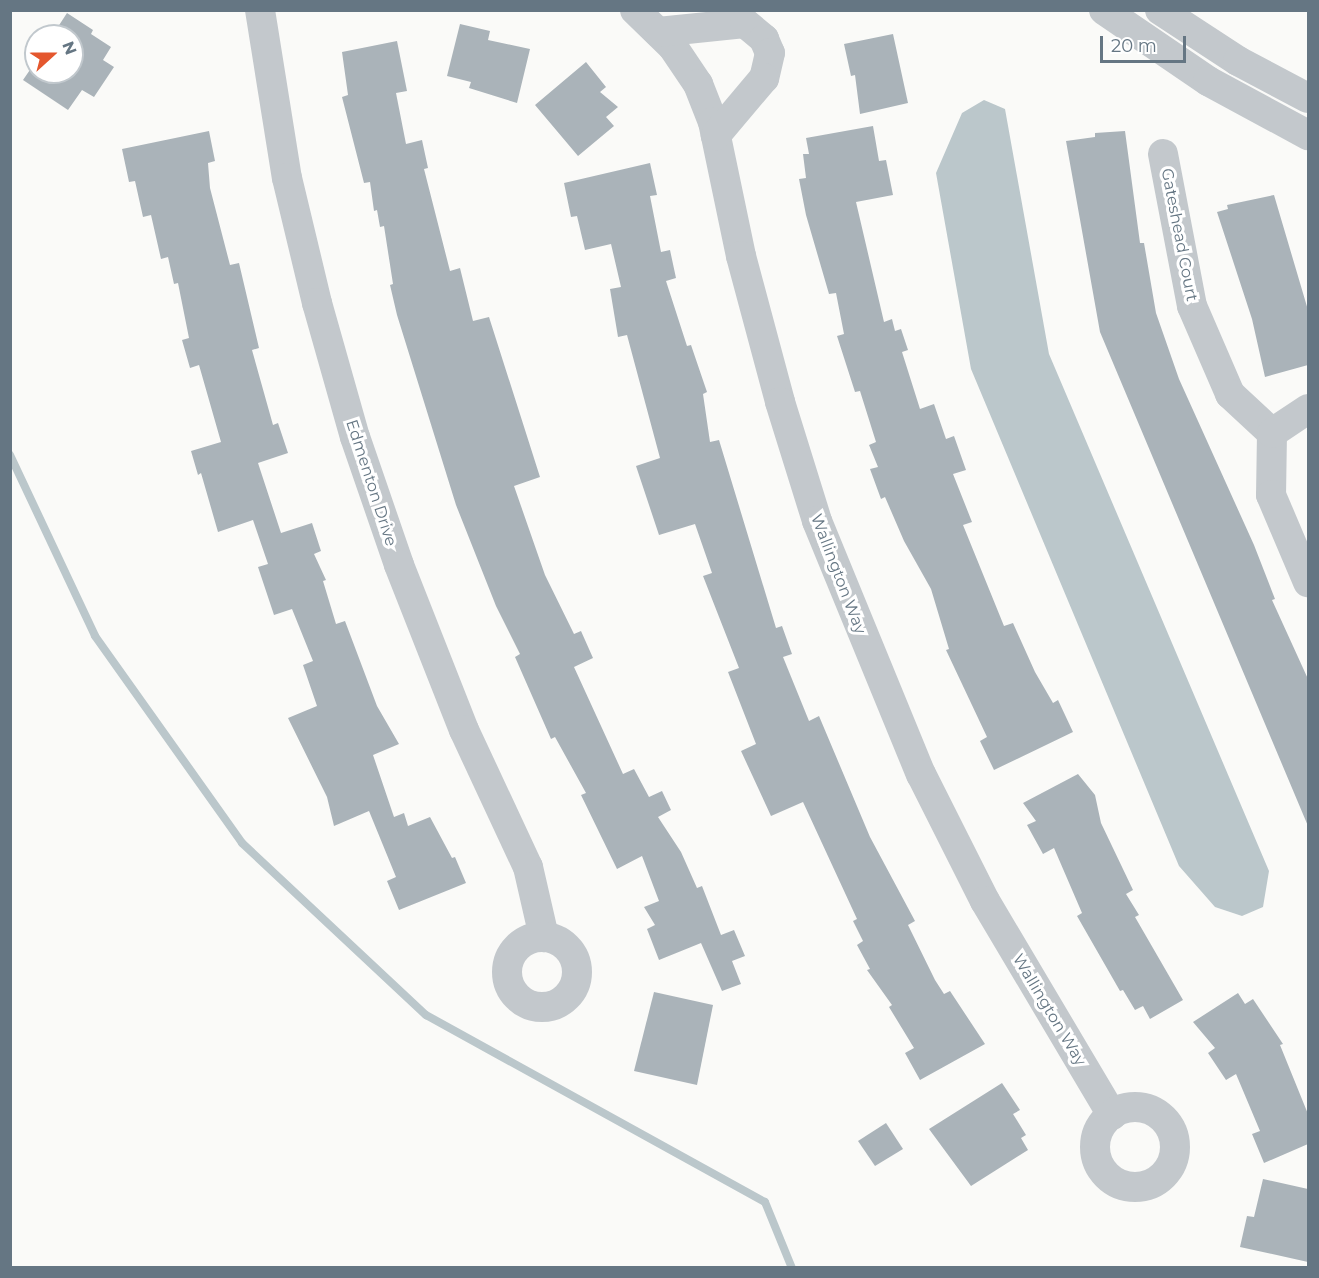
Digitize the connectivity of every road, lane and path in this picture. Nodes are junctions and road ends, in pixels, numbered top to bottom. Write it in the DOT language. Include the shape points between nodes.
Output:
graph roads {
  1 [pos="260,10"];
  2 [pos="635,10"];
  3 [pos="1104,10"];
  4 [pos="1160,10"];
  5 [pos="658,32"];
  6 [pos="1308,98"];
  7 [pos="716,135"];
  8 [pos="1308,135"];
  9 [pos="1163,154"];
  10 [pos="1308,409"];
  11 [pos="1272,433"];
  12 [pos="1308,582"];
  13 [pos="544,937"];
  14 [pos="1112,1115"];
  1 -- 13 [label="street, Edmenton Drive" via="287,178 355,437 399,565 464,730 528,867"];
  2 -- 5 [label="street, Wallington Way"];
  3 -- 8 [label="street" via="1208,81"];
  4 -- 6 [label="street" via="1238,62"];
  5 -- 7 [label="street, Wallington Way" via="698,84"];
  5 -- 7 [label="street" via="745,23 764,39 770,53 764,78"];
  7 -- 14 [label="street, Wallington Way" via="741,256 780,402 817,521 866,645 921,774 985,901"];
  9 -- 11 [label="street, Gateshead Court" via="1192,306 1230,394"];
  10 -- 11 [label="street"];
  11 -- 12 [label="street" via="1271,495"];
}
